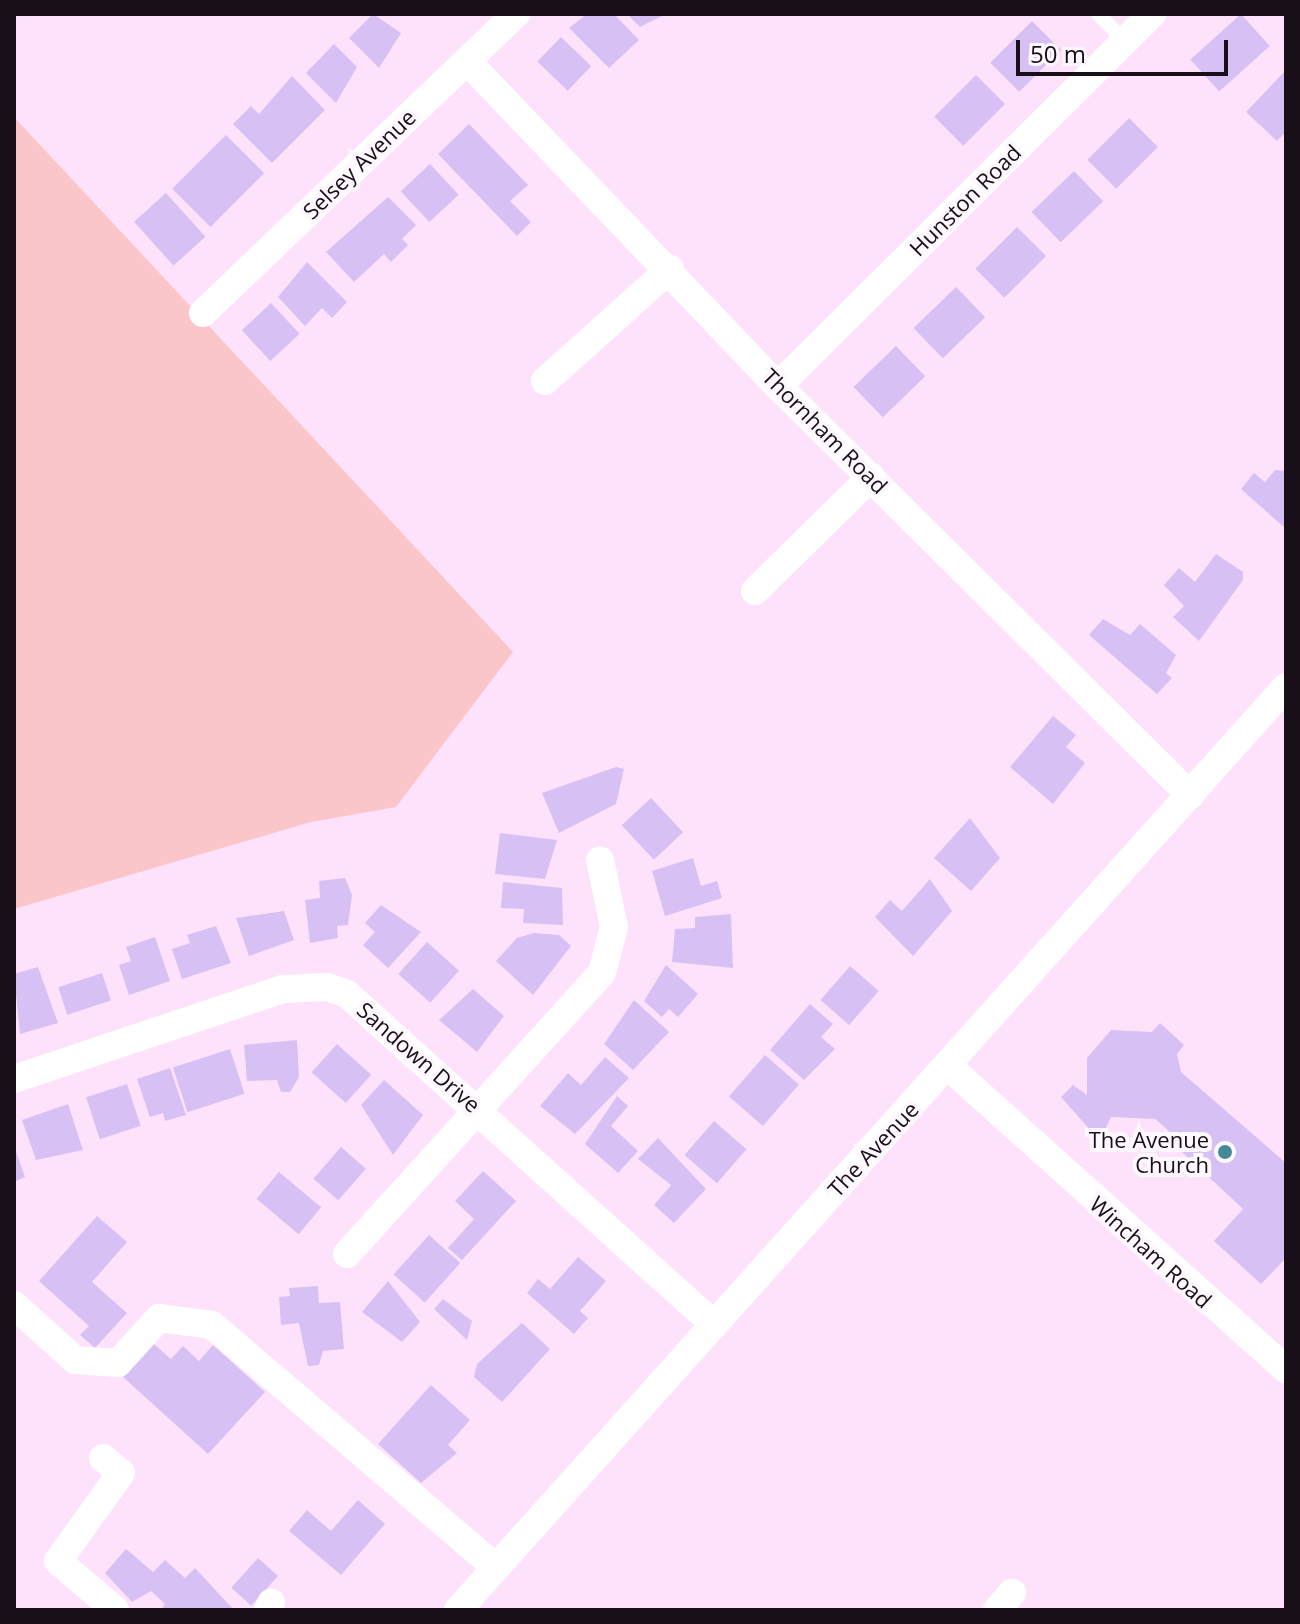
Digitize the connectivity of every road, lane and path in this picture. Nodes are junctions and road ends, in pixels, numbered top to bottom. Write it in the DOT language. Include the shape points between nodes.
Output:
graph roads {
  1 [pos="516,14"];
  2 [pos="1098,14"];
  3 [pos="1152,14"];
  4 [pos="1124,40"];
  5 [pos="467,61"];
  6 [pos="670,269"];
  7 [pos="203,313"];
  8 [pos="545,381"];
  9 [pos="778,386"];
  10 [pos="871,477"];
  11 [pos="755,591"];
  12 [pos="1286,687"];
  13 [pos="1190,795"];
  14 [pos="600,860"];
  15 [pos="949,1067"];
  16 [pos="14,1079"];
  17 [pos="480,1110"];
  18 [pos="347,1254"];
  19 [pos="14,1305"];
  20 [pos="713,1323"];
  21 [pos="1286,1369"];
  22 [pos="103,1458"];
  23 [pos="495,1567"];
  24 [pos="115,1610"];
  25 [pos="458,1610"];
  1 -- 5 [label="street, Selsey Avenue"];
  2 -- 4 [label="lane"];
  3 -- 4 [label="street, Hunston Road"];
  4 -- 9 [label="street, Hunston Road"];
  5 -- 6 [label="street, Thornham Road"];
  5 -- 7 [label="street, Selsey Avenue"];
  6 -- 8 [label="street"];
  6 -- 9 [label="street, Thornham Road"];
  9 -- 10 [label="street, Thornham Road"];
  10 -- 11 [label="street"];
  10 -- 13 [label="street, Thornham Road"];
  12 -- 13 [label="street, The Avenue"];
  13 -- 15 [label="street, The Avenue"];
  14 -- 17 [label="street" via="614,927 602,973"];
  15 -- 20 [label="street, The Avenue"];
  15 -- 21 [label="street, Wincham Road"];
  16 -- 17 [label="street, Sandown Drive" via="283,989 327,987 347,994"];
  17 -- 18 [label="street"];
  17 -- 20 [label="street, Sandown Drive"];
  19 -- 23 [label="street" via="75,1360 118,1363 159,1318 212,1325"];
  20 -- 23 [label="street, The Avenue"];
  22 -- 24 [label="street" via="121,1473 58,1561"];
  23 -- 25 [label="street, The Avenue"];
}
